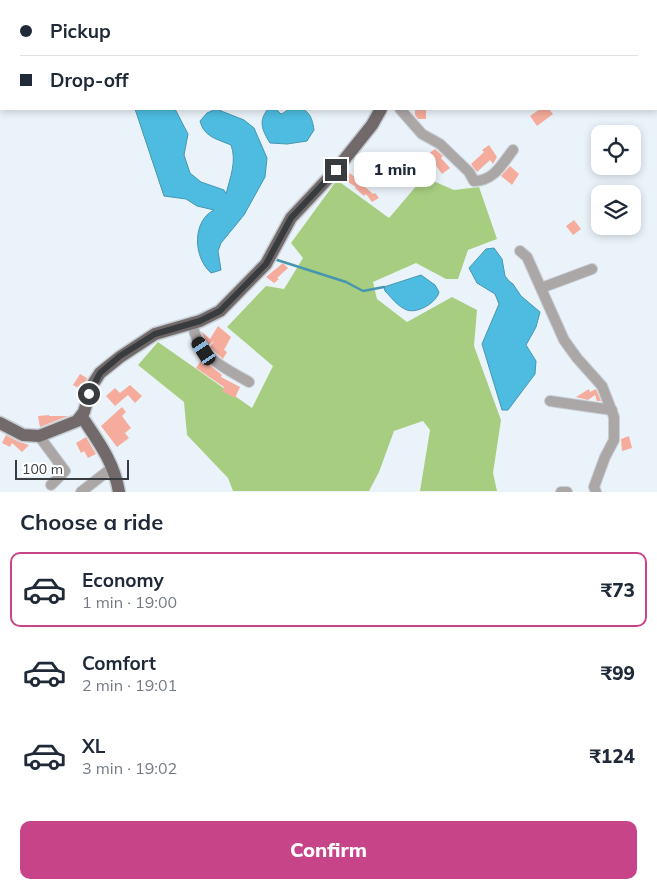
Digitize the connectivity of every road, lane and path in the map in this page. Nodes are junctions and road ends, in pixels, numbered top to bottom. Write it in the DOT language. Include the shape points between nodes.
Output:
graph roads {
  1 [pos="380,110"];
  2 [pos="401,110"];
  3 [pos="514,150"];
  4 [pos="520,251"];
  5 [pos="592,269"];
  6 [pos="541,288"];
  7 [pos="192,322"];
  8 [pos="249,382"];
  9 [pos="550,401"];
  10 [pos="612,410"];
  11 [pos="82,416"];
  12 [pos="0,424"];
  13 [pos="39,436"];
  14 [pos="113,467"];
  15 [pos="51,485"];
  16 [pos="80,492"];
  17 [pos="119,492"];
  18 [pos="561,492"];
  19 [pos="567,492"];
  20 [pos="596,492"];
  1 -- 7 [label="main road" via="336,170 291,218 266,264 220,311"];
  2 -- 3 [label="street" via="422,134 440,144 469,172 474,181 493,176"];
  4 -- 6 [label="street" via="527,257"];
  5 -- 6 [label="street"];
  6 -- 10 [label="street" via="564,340 602,386"];
  7 -- 8 [label="street" via="195,337 204,351 216,363"];
  7 -- 11 [label="main road" via="155,334 100,373"];
  9 -- 10 [label="street"];
  10 -- 20 [label="street" via="614,440 594,487"];
  11 -- 13 [label="main road"];
  11 -- 14 [label="main road"];
  12 -- 13 [label="main road" via="23,434"];
  13 -- 15 [label="street" via="65,471"];
  14 -- 16 [label="street"];
  14 -- 17 [label="main road"];
  18 -- 19 [label="street"];
}
